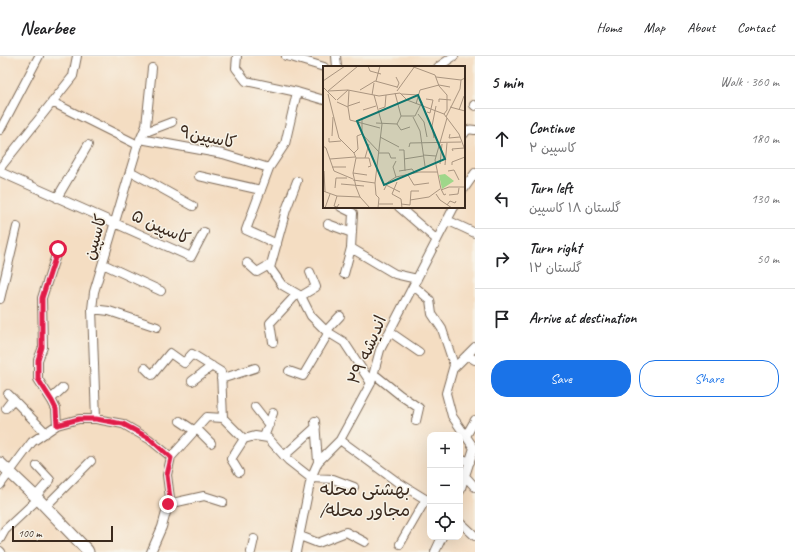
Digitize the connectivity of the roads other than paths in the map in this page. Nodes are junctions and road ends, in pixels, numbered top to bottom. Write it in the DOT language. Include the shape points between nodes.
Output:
graph roads {
  1 [pos="39,56"];
  2 [pos="77,56"];
  3 [pos="237,56"];
  4 [pos="290,56"];
  5 [pos="336,56"];
  6 [pos="454,56"];
  7 [pos="337,66"];
  8 [pos="439,66"];
  9 [pos="323,67"];
  10 [pos="152,68"];
  11 [pos="297,92"];
  12 [pos="323,100"];
  13 [pos="52,102"];
  14 [pos="172,122"];
  15 [pos="0,130"];
  16 [pos="475,130"];
  17 [pos="465,133"];
  18 [pos="140,139"];
  19 [pos="88,145"];
  20 [pos="0,168"];
  21 [pos="269,168"];
  22 [pos="130,171"];
  23 [pos="0,172"];
  24 [pos="475,173"];
  25 [pos="199,176"];
  26 [pos="297,180"];
  27 [pos="465,188"];
  28 [pos="261,190"];
  29 [pos="57,198"];
  30 [pos="193,206"];
  31 [pos="343,208"];
  32 [pos="399,208"];
  33 [pos="453,208"];
  34 [pos="447,220"];
  35 [pos="115,224"];
  36 [pos="328,224"];
  37 [pos="17,228"];
  38 [pos="204,232"];
  39 [pos="352,233"];
  40 [pos="475,233"];
  41 [pos="437,240"];
  42 [pos="277,244"];
  43 [pos="351,248"];
  44 [pos="58,249"];
  45 [pos="247,263"];
  46 [pos="103,264"];
  47 [pos="271,264"];
  48 [pos="310,272"];
  49 [pos="344,274"];
  50 [pos="416,283"];
  51 [pos="161,291"];
  52 [pos="299,295"];
  53 [pos="0,299"];
  54 [pos="92,309"];
  55 [pos="340,316"];
  56 [pos="157,327"];
  57 [pos="327,332"];
  58 [pos="390,332"];
  59 [pos="273,342"];
  60 [pos="475,347"];
  61 [pos="419,352"];
  62 [pos="467,355"];
  63 [pos="475,360"];
  64 [pos="212,366"];
  65 [pos="454,367"];
  66 [pos="145,368"];
  67 [pos="255,368"];
  68 [pos="289,371"];
  69 [pos="374,374"];
  70 [pos="221,379"];
  71 [pos="192,381"];
  72 [pos="371,383"];
  73 [pos="63,388"];
  74 [pos="51,398"];
  75 [pos="255,407"];
  76 [pos="6,408"];
  77 [pos="273,413"];
  78 [pos="223,418"];
  79 [pos="96,419"];
  80 [pos="475,420"];
  81 [pos="180,421"];
  82 [pos="416,421"];
  83 [pos="57,425"];
  84 [pos="269,425"];
  85 [pos="196,430"];
  86 [pos="46,433"];
  87 [pos="466,436"];
  88 [pos="264,437"];
  89 [pos="244,439"];
  90 [pos="340,440"];
  91 [pos="211,443"];
  92 [pos="474,448"];
  93 [pos="284,456"];
  94 [pos="171,458"];
  95 [pos="463,459"];
  96 [pos="91,461"];
  97 [pos="318,462"];
  98 [pos="470,462"];
  99 [pos="0,463"];
  100 [pos="37,466"];
  101 [pos="239,472"];
  102 [pos="10,473"];
  103 [pos="465,476"];
  104 [pos="312,478"];
  105 [pos="463,482"];
  106 [pos="0,486"];
  107 [pos="354,487"];
  108 [pos="475,487"];
  109 [pos="427,499"];
  110 [pos="39,501"];
  111 [pos="223,502"];
  112 [pos="427,502"];
  113 [pos="168,504"];
  114 [pos="463,525"];
  115 [pos="300,536"];
  116 [pos="475,536"];
  117 [pos="254,538"];
  118 [pos="0,539"];
  119 [pos="441,540"];
  120 [pos="365,542"];
  121 [pos="400,544"];
  122 [pos="88,552"];
  123 [pos="151,552"];
  124 [pos="251,552"];
  125 [pos="296,552"];
  126 [pos="435,552"];
  1 -- 15 [label="street"];
  2 -- 13 [label="street" via="72,76"];
  3 -- 11 [label="street" via="236,68 246,81"];
  4 -- 9 [label="street"];
  5 -- 7 [label="street"];
  6 -- 8 [label="street"];
  10 -- 18 [label="street, کاسپین" via="146,126"];
  11 -- 12 [label="street"];
  11 -- 21 [label="street" via="285,144"];
  13 -- 18 [label="street, کاسپین۹"];
  13 -- 20 [label="street"];
  14 -- 18 [label="street"];
  16 -- 17 [label="street" via="470,129"];
  18 -- 21 [label="street, کاسپین۹" via="223,154"];
  18 -- 22 [label="street, کاسپین"];
  19 -- 29 [label="street"];
  21 -- 28 [label="street"];
  22 -- 30 [label="street"];
  22 -- 35 [label="street, کاسپین"];
  23 -- 29 [label="street"];
  24 -- 27 [label="street"];
  25 -- 28 [label="street"];
  26 -- 42 [label="street"];
  28 -- 42 [label="street" via="246,230"];
  29 -- 35 [label="street"];
  31 -- 39 [label="street" via="353,213"];
  32 -- 41 [label="street"];
  33 -- 34 [label="street, اندیشه ۲۹"];
  34 -- 40 [label="street"];
  34 -- 41 [label="street, اندیشه ۲۹"];
  35 -- 38 [label="street, کاسپین ۵" via="191,257"];
  35 -- 46 [label="street, کاسپین"];
  36 -- 39 [label="street"];
  37 -- 53 [label="street"];
  39 -- 43 [label="street"];
  41 -- 50 [label="street, اندیشه ۲۹"];
  42 -- 47 [label="street"];
  43 -- 49 [label="street"];
  43 -- 50 [label="street" via="395,274"];
  44 -- 74 [label="street" via="42,298 42,347 38,360 38,379"];
  45 -- 47 [label="street" via="257,272"];
  46 -- 51 [label="street"];
  46 -- 54 [label="street, کاسپین" via="94,292"];
  47 -- 52 [label="street" via="270,268 282,285"];
  48 -- 52 [label="street" via="316,287"];
  50 -- 58 [label="street, اندیشه ۲۹"];
  50 -- 65 [label="street" via="430,300 432,314 442,329"];
  52 -- 57 [label="street" via="310,316"];
  52 -- 59 [label="street" via="270,323"];
  54 -- 56 [label="street" via="109,311"];
  54 -- 79 [label="street, کاسپین"];
  55 -- 57 [label="street"];
  57 -- 68 [label="street" via="303,376"];
  57 -- 72 [label="street" via="344,342"];
  58 -- 61 [label="street"];
  58 -- 69 [label="street, اندیشه ۲۹" via="380,350"];
  60 -- 62 [label="street"];
  62 -- 63 [label="street"];
  62 -- 65 [label="street"];
  64 -- 66 [label="street" via="192,354 184,363 170,353 152,375"];
  64 -- 70 [label="street" via="221,372"];
  64 -- 71 [label="street"];
  65 -- 87 [label="street" via="446,393 452,416"];
  67 -- 70 [label="street"];
  69 -- 72 [label="street, اندیشه ۲۹"];
  69 -- 82 [label="street" via="419,408"];
  70 -- 78 [label="street"];
  72 -- 90 [label="street, اندیشه ۲۹"];
  73 -- 74 [label="street"];
  74 -- 83 [label="street" via="56,409"];
  75 -- 84 [label="street"];
  76 -- 86 [label="street" via="11,396"];
  77 -- 84 [label="street"];
  78 -- 85 [label="street" via="207,417"];
  78 -- 89 [label="street"];
  79 -- 83 [label="street" via="79,419"];
  79 -- 94 [label="street" via="123,424 149,438"];
  80 -- 87 [label="street"];
  81 -- 85 [label="street"];
  83 -- 86 [label="street"];
  84 -- 88 [label="street"];
  85 -- 91 [label="street"];
  85 -- 94 [label="street"];
  86 -- 102 [label="street" via="32,442"];
  87 -- 92 [label="street"];
  88 -- 89 [label="street"];
  88 -- 93 [label="street" via="268,438"];
  89 -- 101 [label="street" via="231,459"];
  90 -- 97 [label="street, اندیشه ۲۹"];
  90 -- 109 [label="street" via="396,481"];
  92 -- 98 [label="street"];
  93 -- 97 [label="street" via="316,424"];
  93 -- 104 [label="street"];
  94 -- 113 [label="street" via="167,475 170,498"];
  95 -- 98 [label="street"];
  96 -- 110 [label="street"];
  97 -- 104 [label="street, اندیشه ۲۹"];
  98 -- 103 [label="street"];
  99 -- 102 [label="main road"];
  100 -- 110 [label="street" via="50,480"];
  102 -- 106 [label="street"];
  102 -- 110 [label="main road"];
  103 -- 105 [label="street"];
  103 -- 108 [label="street"];
  104 -- 107 [label="street" via="333,479"];
  104 -- 115 [label="street, اندیشه ۲۹"];
  110 -- 118 [label="street" via="5,530"];
  110 -- 122 [label="main road"];
  111 -- 113 [label="street" via="204,496"];
  112 -- 121 [label="street"];
  113 -- 123 [label="street" via="162,527"];
  114 -- 116 [label="street"];
  115 -- 120 [label="street" via="318,543 346,532"];
  115 -- 125 [label="street, اندیشه ۲۹"];
  117 -- 124 [label="street"];
  119 -- 126 [label="street"];
}
